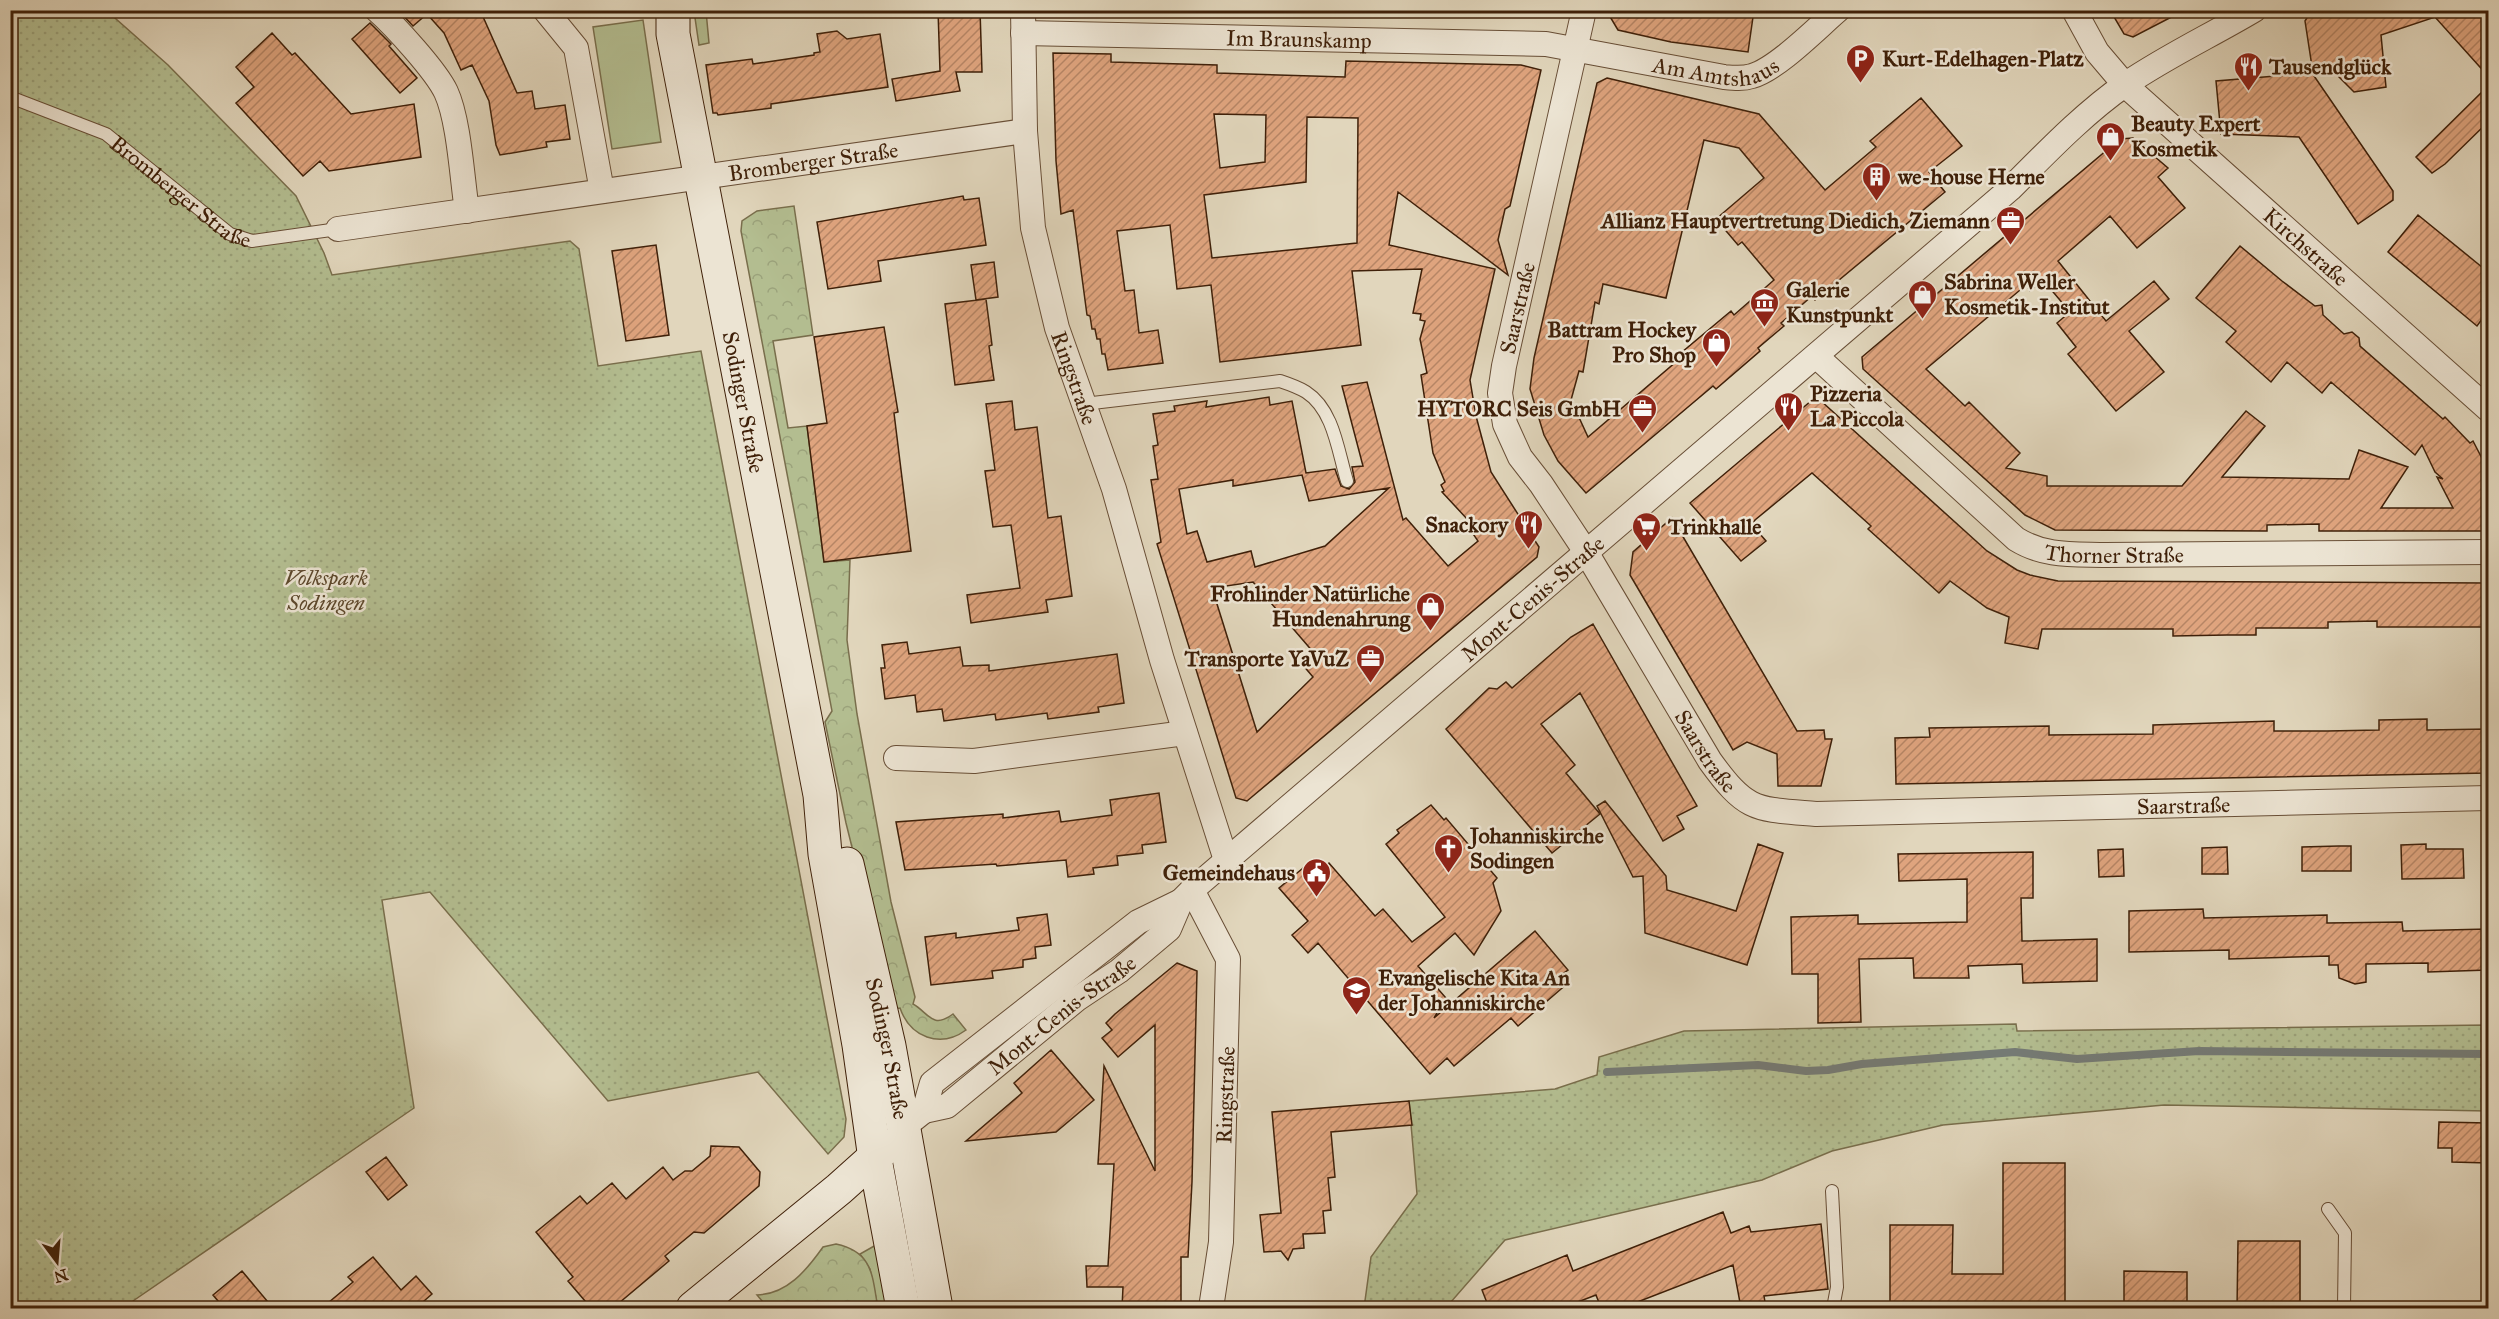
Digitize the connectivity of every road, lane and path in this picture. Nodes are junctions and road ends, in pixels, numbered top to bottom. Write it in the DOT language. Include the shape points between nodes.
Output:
graph roads {
  1 [pos="377,10"];
  2 [pos="545,10"];
  3 [pos="673,10"];
  4 [pos="1584,10"];
  5 [pos="1838,10"];
  6 [pos="2074,10"];
  7 [pos="2254,10"];
  8 [pos="1023,22"];
  9 [pos="1575,49"];
  10 [pos="2125,85"];
  11 [pos="10,97"];
  12 [pos="1025,130"];
  13 [pos="701,176"];
  14 [pos="602,191"];
  15 [pos="467,211"];
  16 [pos="338,230"];
  17 [pos="1816,356"];
  18 [pos="1084,404"];
  19 [pos="2488,409"];
  20 [pos="1347,481"];
  21 [pos="1586,552"];
  22 [pos="2488,552"];
  23 [pos="1185,733"];
  24 [pos="896,758"];
  25 [pos="820,795"];
  26 [pos="2488,798"];
  27 [pos="1226,860"];
  28 [pos="1187,895"];
  29 [pos="914,1119"];
  30 [pos="875,1159"];
  31 [pos="1832,1191"];
  32 [pos="2328,1209"];
  33 [pos="693,1308"];
  34 [pos="903,1308"];
  35 [pos="936,1308"];
  36 [pos="1211,1308"];
  37 [pos="1833,1308"];
  38 [pos="2344,1308"];
  1 -- 15 [label="street" via="435,74 446,92"];
  2 -- 14 [label="street" via="576,48"];
  3 -- 13 [label="main road, Sodinger Straße" via="673,34"];
  4 -- 9 [label="street, Saarstraße"];
  5 -- 9 [label="street, Am Amtshaus" via="1776,63 1752,76 1724,77"];
  6 -- 10 [label="street, Kirchstraße" via="2097,52"];
  7 -- 10 [label="street, Mont-Cenis-Straße"];
  8 -- 9 [label="street, Im Braunskamp" via="1536,44"];
  8 -- 12 [label="street, Ringstraße"];
  9 -- 21 [label="street, Saarstraße" via="1500,393 1505,424 1520,457"];
  10 -- 17 [label="street, Mont-Cenis-Straße"];
  10 -- 19 [label="street, Kirchstraße"];
  11 -- 16 [label="lane, Bromberger Straße" via="106,134 230,234 252,241"];
  12 -- 13 [label="street, Bromberger Straße"];
  12 -- 18 [label="street, Ringstraße" via="1033,228 1057,328"];
  13 -- 14 [label="street, Bromberger Straße"];
  13 -- 25 [label="main road, Sodinger Straße"];
  14 -- 15 [label="street, Bromberger Straße"];
  15 -- 16 [label="street, Bromberger Straße"];
  17 -- 21 [label="street, Mont-Cenis-Straße"];
  17 -- 22 [label="street, Thorner Straße" via="2016,539 2032,549 2106,555"];
  18 -- 20 [label="lane" via="1280,381 1307,393 1320,405"];
  18 -- 23 [label="street, Ringstraße" via="1114,489"];
  21 -- 26 [label="street, Saarstraße" via="1710,761 1744,801 1762,809 1827,814"];
  21 -- 27 [label="street, Mont-Cenis-Straße"];
  23 -- 24 [label="street" via="974,761"];
  23 -- 27 [label="street, Ringstraße"];
  25 -- 29 [label="main road, Sodinger Straße" via="849,870"];
  25 -- 30 [label="main road, Sodinger Straße" via="825,854"];
  27 -- 28 [label="street, Mont-Cenis-Straße"];
  28 -- 29 [label="street, Mont-Cenis-Straße" via="1170,929 1119,971 1077,999 947,1106"];
  28 -- 36 [label="street, Ringstraße" via="1228,959 1221,1242"];
  29 -- 30 [label="main road, Mont-Cenis-Straße"];
  29 -- 35 [label="main road, Sodinger Straße"];
  30 -- 33 [label="main road, Mont-Cenis-Straße"];
  30 -- 34 [label="main road, Sodinger Straße"];
  31 -- 37 [label="lane" via="1837,1287"];
  32 -- 38 [label="lane" via="2345,1233"];
}
